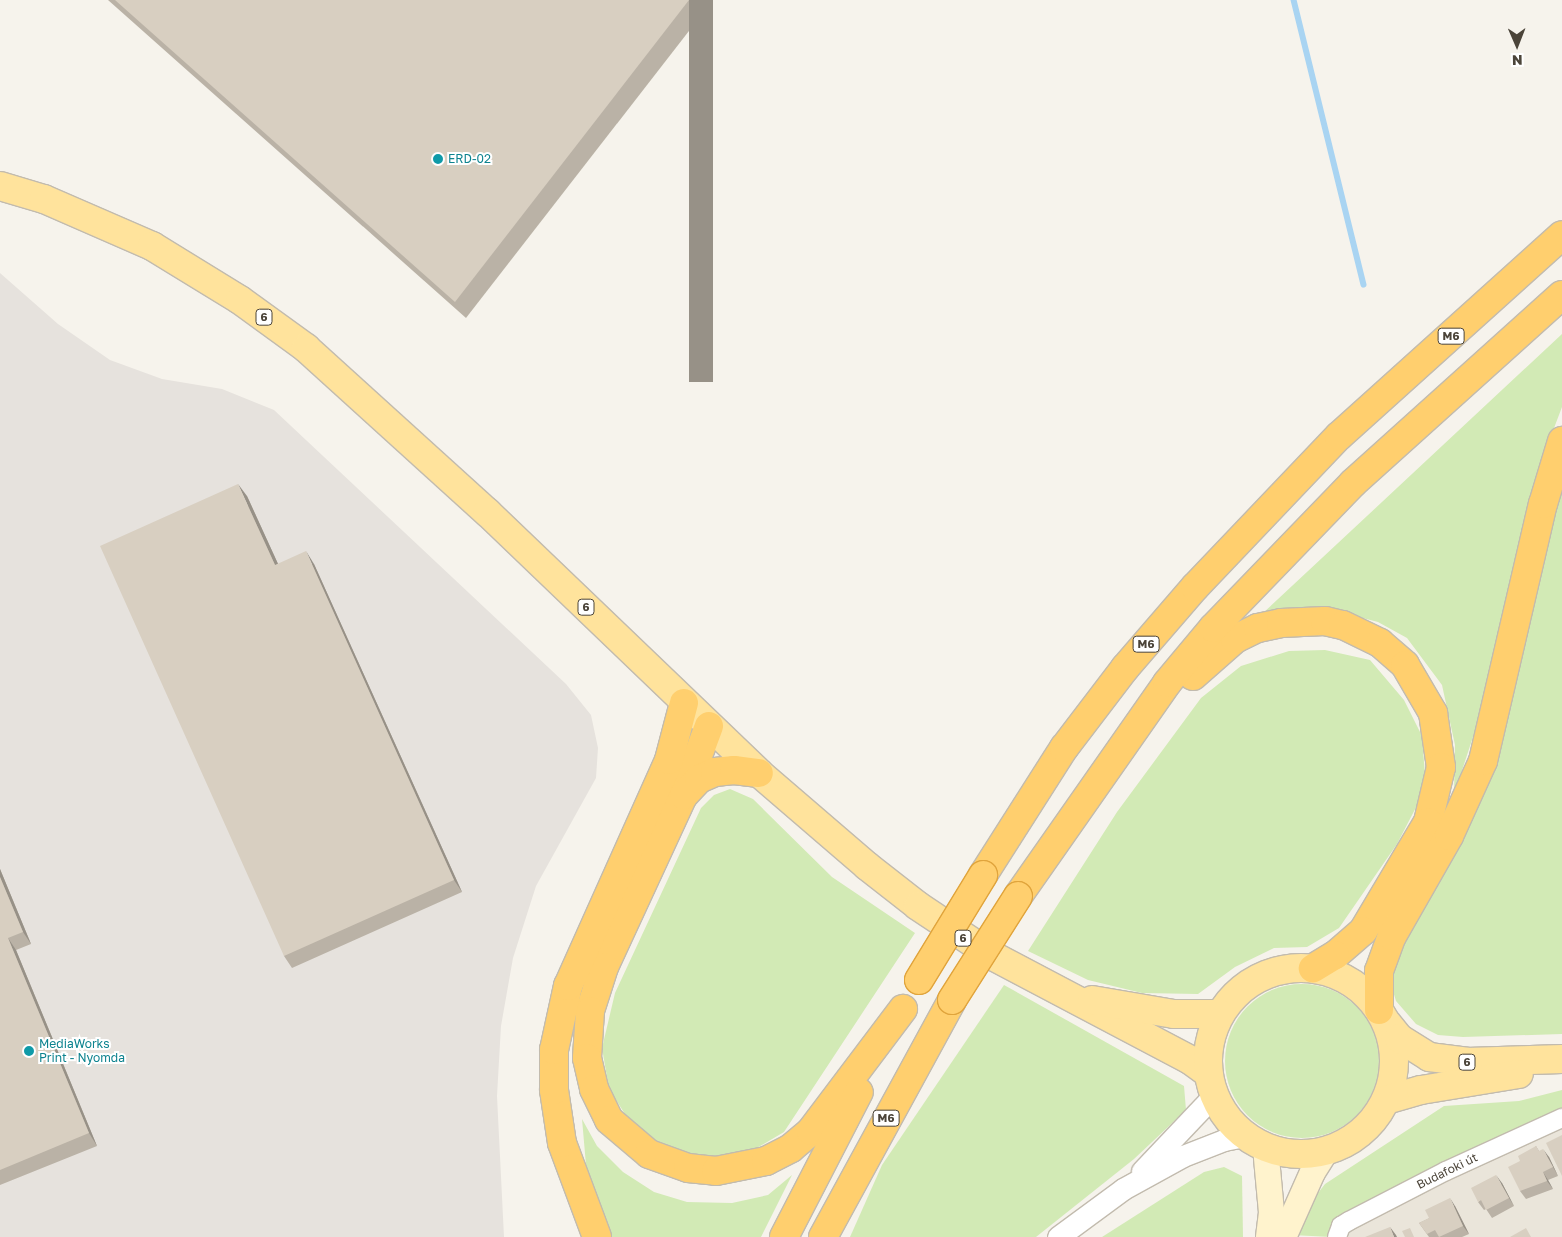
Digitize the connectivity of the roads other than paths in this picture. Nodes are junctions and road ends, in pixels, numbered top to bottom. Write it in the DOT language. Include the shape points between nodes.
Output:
graph roads {
  1 [pos="0,186"];
  2 [pos="1562,235"];
  3 [pos="1562,294"];
  4 [pos="1562,441"];
  5 [pos="684,703"];
  6 [pos="709,726"];
  7 [pos="669,760"];
  8 [pos="1105,770"];
  9 [pos="759,773"];
  10 [pos="683,796"];
  11 [pos="1313,968"];
  12 [pos="1068,996"];
  13 [pos="903,1009"];
  14 [pos="1220,1014"];
  15 [pos="1383,1016"];
  16 [pos="1562,1060"];
  17 [pos="1211,1084"];
  18 [pos="1386,1100"];
  19 [pos="1562,1118"];
  20 [pos="1255,1142"];
  21 [pos="1325,1151"];
  22 [pos="1124,1189"];
  23 [pos="1337,1235"];
  24 [pos="597,1237"];
  25 [pos="784,1237"];
  26 [pos="823,1237"];
  27 [pos="1058,1237"];
  28 [pos="1268,1237"];
  29 [pos="1283,1237"];
  1 -- 5 [label="main road, 6" via="44,198 152,246 240,300 306,348 480,506"];
  2 -- 13 [label="highway, M6, bridge" via="1339,436 1195,587 1125,668 1064,748 983,874"];
  3 -- 8 [label="highway, M6" via="1353,483 1272,565 1167,683"];
  4 -- 15 [label="highway" via="1543,504 1483,761 1449,836 1392,936 1379,971"];
  5 -- 6 [label="main road, 6"];
  5 -- 7 [label="highway" via="679,732"];
  6 -- 7 [label="highway" via="686,741"];
  6 -- 9 [label="main road, 6"];
  6 -- 10 [label="highway"];
  7 -- 24 [label="highway" via="568,986 554,1050 554,1090 562,1143"];
  8 -- 11 [label="highway" via="1214,655 1235,638 1258,628 1281,623 1325,621 1363,634 1394,656 1426,697 1438,730 1441,767 1434,807 1363,931 1335,956"];
  8 -- 26 [label="highway, M6, bridge" via="1018,896 952,1000 865,1154"];
  9 -- 10 [label="highway" via="716,772 700,779"];
  9 -- 12 [label="main road, 6" via="918,906 993,956"];
  10 -- 13 [label="highway" via="604,967 588,1018 587,1058 594,1089 602,1108 620,1132 649,1154 688,1168 716,1170 766,1161 791,1148 811,1131"];
  11 -- 14 [label="main road, 6" via="1286,969 1260,977 1231,999"];
  11 -- 15 [label="main road, 6" via="1351,982"];
  12 -- 14 [label="main road, 6" via="1174,1014"];
  12 -- 17 [label="main road, 6"];
  13 -- 25 [label="highway, M6"];
  14 -- 17 [label="main road, 6" via="1208,1053"];
  15 -- 16 [label="main road, 6" via="1399,1038 1429,1058 1467,1062"];
  15 -- 18 [label="main road" via="1394,1061"];
  16 -- 18 [label="main road, 6" via="1498,1079 1421,1090"];
  17 -- 20 [label="main road, 6" via="1232,1124"];
  17 -- 22 [label="street"];
  18 -- 21 [label="main road" via="1367,1127 1341,1146"];
  19 -- 23 [label="street, Budafoki út" via="1446,1171 1350,1221"];
  20 -- 21 [label="main road" via="1295,1154"];
  20 -- 22 [label="street" via="1224,1140 1183,1156"];
  20 -- 28 [label="main road" via="1270,1212"];
  21 -- 29 [label="main road"];
  22 -- 27 [label="street"];
}
